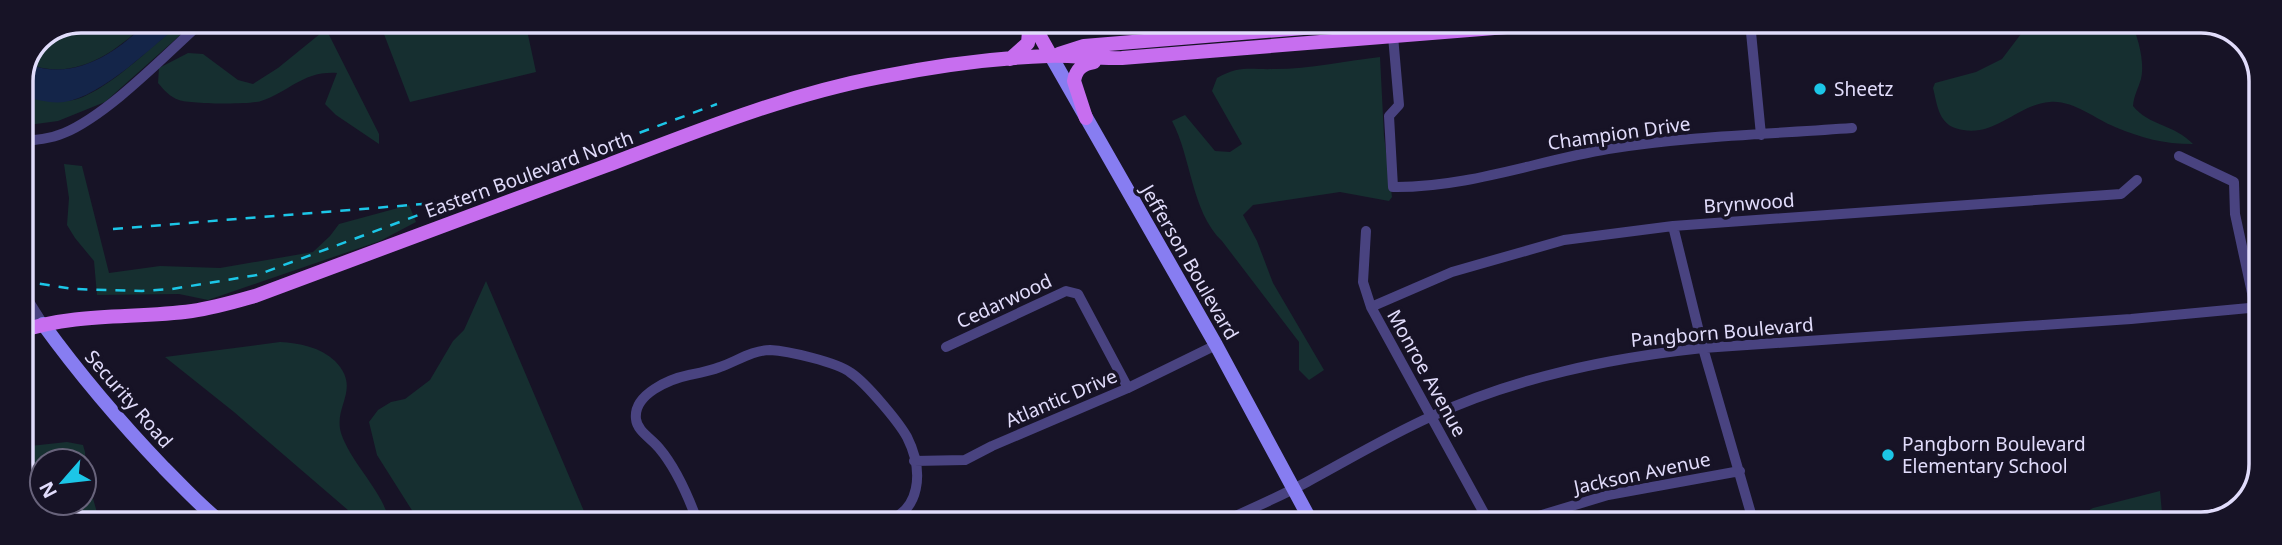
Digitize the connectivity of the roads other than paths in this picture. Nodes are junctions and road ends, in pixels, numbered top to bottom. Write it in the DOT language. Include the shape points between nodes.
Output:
graph roads {
  1 [pos="190,33"];
  2 [pos="1029,33"];
  3 [pos="1038,33"];
  4 [pos="1243,33"];
  5 [pos="1413,33"];
  6 [pos="1751,33"];
  7 [pos="1393,36"];
  8 [pos="1051,56"];
  9 [pos="1122,58"];
  10 [pos="1010,59"];
  11 [pos="1086,117"];
  12 [pos="1852,128"];
  13 [pos="1761,135"];
  14 [pos="33,139"];
  15 [pos="2179,156"];
  16 [pos="2137,180"];
  17 [pos="1673,226"];
  18 [pos="1366,231"];
  19 [pos="2249,271"];
  20 [pos="1371,307"];
  21 [pos="33,308"];
  22 [pos="2249,309"];
  23 [pos="43,324"];
  24 [pos="33,327"];
  25 [pos="1216,345"];
  26 [pos="946,347"];
  27 [pos="1703,348"];
  28 [pos="1128,388"];
  29 [pos="1432,416"];
  30 [pos="914,461"];
  31 [pos="1740,471"];
  32 [pos="1293,489"];
  33 [pos="209,512"];
  34 [pos="693,512"];
  35 [pos="904,512"];
  36 [pos="1244,512"];
  37 [pos="1306,512"];
  38 [pos="1484,512"];
  39 [pos="1552,512"];
  40 [pos="1751,512"];
  1 -- 14 [label="street" via="88,119 65,133"];
  2 -- 10 [label="main road" via="1028,43"];
  3 -- 8 [label="main road, Jefferson Boulevard"];
  4 -- 8 [label="main road, Eastern Boulevard North" via="1084,46"];
  5 -- 7 [label="main road, Eastern Boulevard North"];
  6 -- 13 [label="street"];
  7 -- 9 [label="main road, Eastern Boulevard North"];
  7 -- 13 [label="street, Champion Drive" via="1399,105 1389,116 1394,187 1437,185 1610,149"];
  8 -- 9 [label="main road, Eastern Boulevard North"];
  8 -- 10 [label="main road, Eastern Boulevard North"];
  8 -- 11 [label="main road, Jefferson Boulevard"];
  9 -- 11 [label="main road" via="1077,70 1074,81"];
  10 -- 23 [label="main road, Eastern Boulevard North" via="878,77 769,106 255,296 190,311"];
  11 -- 25 [label="main road, Jefferson Boulevard"];
  12 -- 13 [label="street, Champion Drive"];
  15 -- 19 [label="street" via="2234,182 2235,214"];
  16 -- 17 [label="street, Brynwood" via="2121,194"];
  17 -- 20 [label="street, Brynwood" via="1564,240 1452,272"];
  17 -- 27 [label="street"];
  18 -- 20 [label="street, Monroe Avenue" via="1363,282"];
  20 -- 29 [label="street, Monroe Avenue"];
  21 -- 23 [label="street, Security Road"];
  22 -- 27 [label="street, Pangborn Boulevard"];
  23 -- 24 [label="main road, Eastern Boulevard North"];
  23 -- 33 [label="main road, Security Road" via="127,429"];
  25 -- 28 [label="street, Atlantic Drive"];
  25 -- 32 [label="main road, Jefferson Boulevard"];
  26 -- 28 [label="street, Cedarwood" via="1066,291 1078,294"];
  27 -- 29 [label="street, Pangborn Boulevard" via="1643,354 1566,370"];
  27 -- 31 [label="street"];
  28 -- 30 [label="street, Atlantic Drive" via="965,460"];
  29 -- 32 [label="street, Pangborn Boulevard"];
  29 -- 38 [label="street, Monroe Avenue"];
  30 -- 34 [label="street" via="903,430 852,373 819,360 761,351 667,381 638,408 638,425 670,464"];
  30 -- 35 [label="street" via="916,491"];
  31 -- 39 [label="street, Jackson Avenue" via="1608,495"];
  31 -- 40 [label="street"];
  32 -- 36 [label="street, Pangborn Boulevard"];
  32 -- 37 [label="main road, Jefferson Boulevard"];
}
